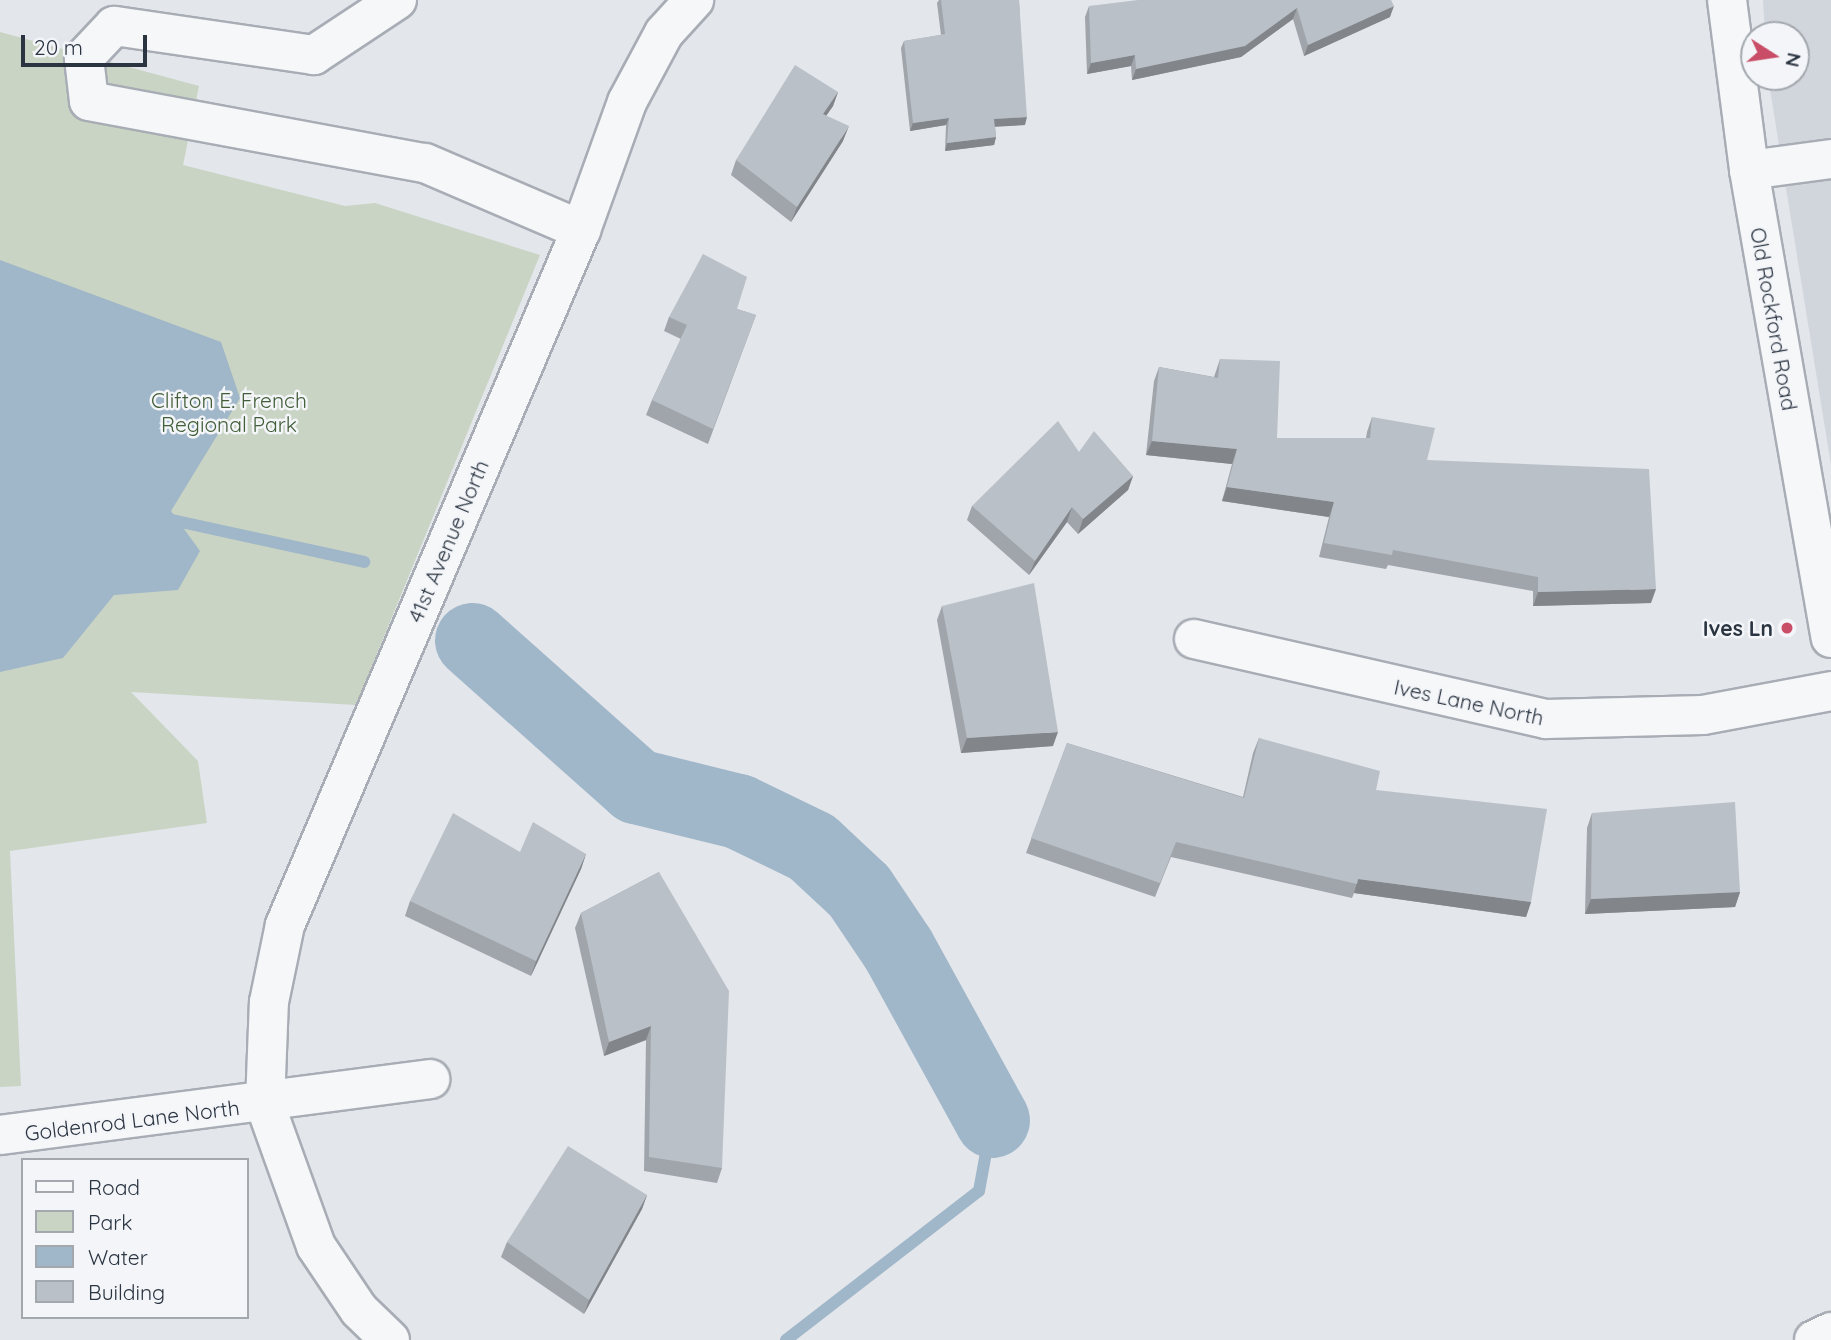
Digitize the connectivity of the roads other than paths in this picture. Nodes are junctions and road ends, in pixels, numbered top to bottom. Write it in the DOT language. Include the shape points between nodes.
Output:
graph roads {
  1 [pos="397,0"];
  2 [pos="694,0"];
  3 [pos="1727,0"];
  4 [pos="1831,159"];
  5 [pos="1749,170"];
  6 [pos="581,230"];
  7 [pos="1822,540"];
  8 [pos="1831,638"];
  9 [pos="1194,639"];
  10 [pos="1831,691"];
  11 [pos="430,1079"];
  12 [pos="265,1104"];
  13 [pos="0,1135"];
  14 [pos="1831,1332"];
  15 [pos="390,1340"];
  16 [pos="1814,1340"];
  1 -- 6 [label="street" via="314,55 114,26 84,58 89,101 425,163"];
  2 -- 6 [label="street, 41st Avenue North" via="664,33 627,102"];
  3 -- 5 [label="street, Old Rockford Road"];
  4 -- 5 [label="street"];
  5 -- 7 [label="street, Old Rockford Road"];
  6 -- 12 [label="street, 41st Avenue North" via="285,925 268,1002"];
  7 -- 8 [label="street, Old Rockford Road"];
  9 -- 10 [label="street, Ives Lane North" via="1546,719 1703,715"];
  11 -- 12 [label="street"];
  12 -- 13 [label="street, Goldenrod Lane North"];
  12 -- 15 [label="street, 41st Avenue North" via="316,1246 359,1310"];
  14 -- 16 [label="street"];
}
